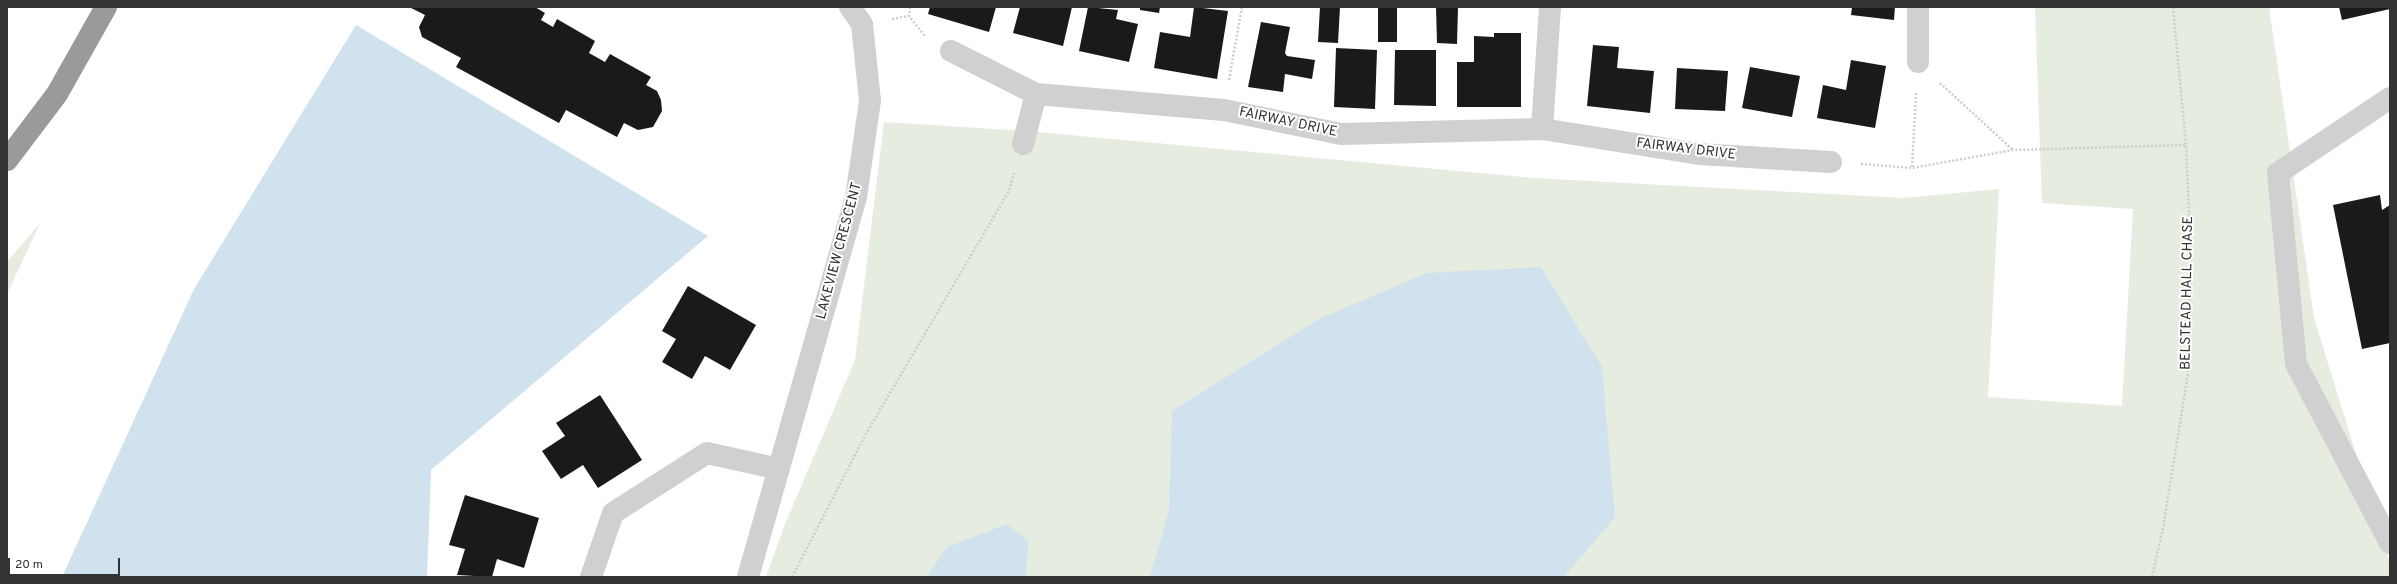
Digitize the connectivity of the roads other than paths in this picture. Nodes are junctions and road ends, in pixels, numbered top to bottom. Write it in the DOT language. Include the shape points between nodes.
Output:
graph roads {
  1 [pos="106,7"];
  2 [pos="850,7"];
  3 [pos="1550,7"];
  4 [pos="1918,7"];
  5 [pos="951,51"];
  6 [pos="1918,62"];
  7 [pos="1036,94"];
  8 [pos="2390,98"];
  9 [pos="1542,129"];
  10 [pos="1023,144"];
  11 [pos="7,160"];
  12 [pos="1831,162"];
  13 [pos="779,469"];
  14 [pos="2390,543"];
  15 [pos="591,577"];
  16 [pos="748,577"];
  1 -- 11 [label="highway" via="57,94"];
  2 -- 13 [label="street, LAKEVIEW CRESCENT" via="862,24 870,101 856,197"];
  3 -- 9 [label="street"];
  4 -- 6 [label="street"];
  5 -- 7 [label="street, FAIRWAY DRIVE"];
  7 -- 9 [label="street, FAIRWAY DRIVE" via="1224,110 1341,134"];
  7 -- 10 [label="street"];
  8 -- 14 [label="street" via="2278,173 2296,364"];
  9 -- 12 [label="street, FAIRWAY DRIVE" via="1699,154"];
  13 -- 15 [label="street" via="707,453 613,513"];
  13 -- 16 [label="street, LAKEVIEW CRESCENT"];
}
